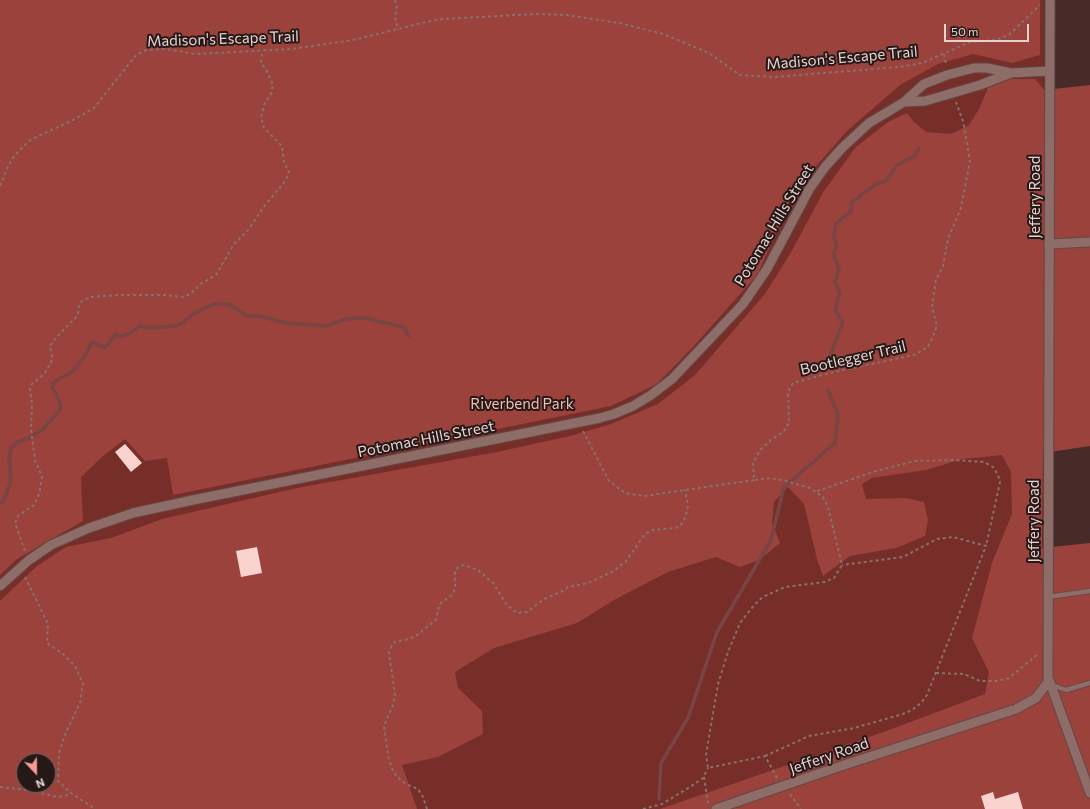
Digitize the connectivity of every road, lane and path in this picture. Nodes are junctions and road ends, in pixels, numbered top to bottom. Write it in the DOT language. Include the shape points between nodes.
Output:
graph roads {
  1 [pos="395,0"];
  2 [pos="1040,0"];
  3 [pos="1050,0"];
  4 [pos="398,30"];
  5 [pos="262,51"];
  6 [pos="1049,71"];
  7 [pos="1011,73"];
  8 [pos="953,93"];
  9 [pos="904,102"];
  10 [pos="0,186"];
  11 [pos="1090,242"];
  12 [pos="1049,244"];
  13 [pos="578,422"];
  14 [pos="754,480"];
  15 [pos="685,490"];
  16 [pos="817,491"];
  17 [pos="986,546"];
  18 [pos="26,563"];
  19 [pos="842,565"];
  20 [pos="0,586"];
  21 [pos="1090,591"];
  22 [pos="1048,598"];
  23 [pos="1049,645"];
  24 [pos="936,674"];
  25 [pos="1049,681"];
  26 [pos="1090,683"];
  27 [pos="765,756"];
  28 [pos="708,768"];
  29 [pos="704,777"];
  30 [pos="784,786"];
  31 [pos="0,787"];
  32 [pos="1090,792"];
  33 [pos="71,793"];
  34 [pos="95,809"];
  35 [pos="427,809"];
  36 [pos="643,809"];
  37 [pos="709,809"];
  38 [pos="716,809"];
  39 [pos="801,809"];
  1 -- 4 [label="path"];
  2 -- 4 [label="path, Madison's Escape Trail" via="1040,4 1008,35 996,40 970,42 922,63 774,77 740,75 709,53 663,34 619,23 566,15 535,14 443,19"];
  3 -- 6 [label="street, Jeffery Road"];
  4 -- 5 [label="path, Madison's Escape Trail" via="323,45"];
  5 -- 10 [label="path, Madison's Escape Trail" via="195,54 166,49 146,50 136,56 94,108 30,140 8,166"];
  5 -- 18 [label="path" via="261,63 273,85 261,117 264,128 282,146 284,164 288,171 286,180 249,229 234,244 216,275 190,294 183,297 90,297 81,302 78,315 50,346 50,363 30,389 31,429 35,460 42,477 41,487 34,505 18,516 15,523 25,551"];
  6 -- 7 [label="street, Potomac Hills Street"];
  6 -- 12 [label="street, Jeffery Road"];
  7 -- 8 [label="street, Potomac Hills Street"];
  7 -- 9 [label="street, Potomac Hills Street" via="974,68 948,75 924,84"];
  8 -- 9 [label="street, Potomac Hills Street" via="925,101"];
  8 -- 14 [label="path, Bootlegger Trail" via="963,121 970,162 961,208 948,239 944,266 936,280 932,307 937,326 928,347 914,355 793,383 788,392 789,423 783,432 760,450 753,463"];
  9 -- 13 [label="street, Potomac Hills Street" via="869,123 825,167 810,188 767,269 743,304 672,379 633,406 614,414"];
  11 -- 12 [label="street"];
  12 -- 22 [label="street, Jeffery Road"];
  13 -- 15 [label="path" via="609,481 625,493 644,496"];
  13 -- 18 [label="street, Potomac Hills Street" via="133,513 65,538"];
  14 -- 15 [label="path"];
  14 -- 16 [label="path" via="770,478"];
  15 -- 35 [label="path" via="688,506 683,523 676,528 653,530 645,534 626,561 614,571 588,583 568,587 526,612 517,612 507,605 492,583 478,570 464,565 458,567 455,572 455,589 439,606 436,620 417,635 392,645 389,654 395,694 394,705 384,727 389,760 397,777 418,789"];
  16 -- 17 [label="path" via="915,461 984,462 992,467 1000,482"];
  16 -- 19 [label="path" via="828,507"];
  17 -- 19 [label="path" via="953,537 937,539 903,557"];
  17 -- 24 [label="path"];
  18 -- 20 [label="street, Potomac Hills Street"];
  18 -- 33 [label="path" via="25,579 48,624 47,643 75,666 83,683 80,703 59,753 58,781"];
  19 -- 28 [label="path" via="834,578 825,582 785,587 763,597 740,623 718,684 706,756"];
  21 -- 22 [label="lane"];
  22 -- 23 [label="street, Jeffery Road"];
  23 -- 24 [label="path" via="1009,678 998,681 980,681 964,674"];
  23 -- 25 [label="street, Jeffery Road"];
  24 -- 27 [label="path" via="927,695 912,710 854,728 809,736"];
  25 -- 26 [label="lane" via="1066,690"];
  25 -- 30 [label="street, Jeffery Road" via="1036,698 1016,709"];
  25 -- 32 [label="street"];
  27 -- 28 [label="path"];
  27 -- 30 [label="path"];
  28 -- 29 [label="path"];
  29 -- 36 [label="path" via="662,804"];
  29 -- 37 [label="path"];
  30 -- 38 [label="street, Jeffery Road"];
  30 -- 39 [label="path"];
  31 -- 33 [label="path" via="58,797"];
  33 -- 34 [label="path"];
}
